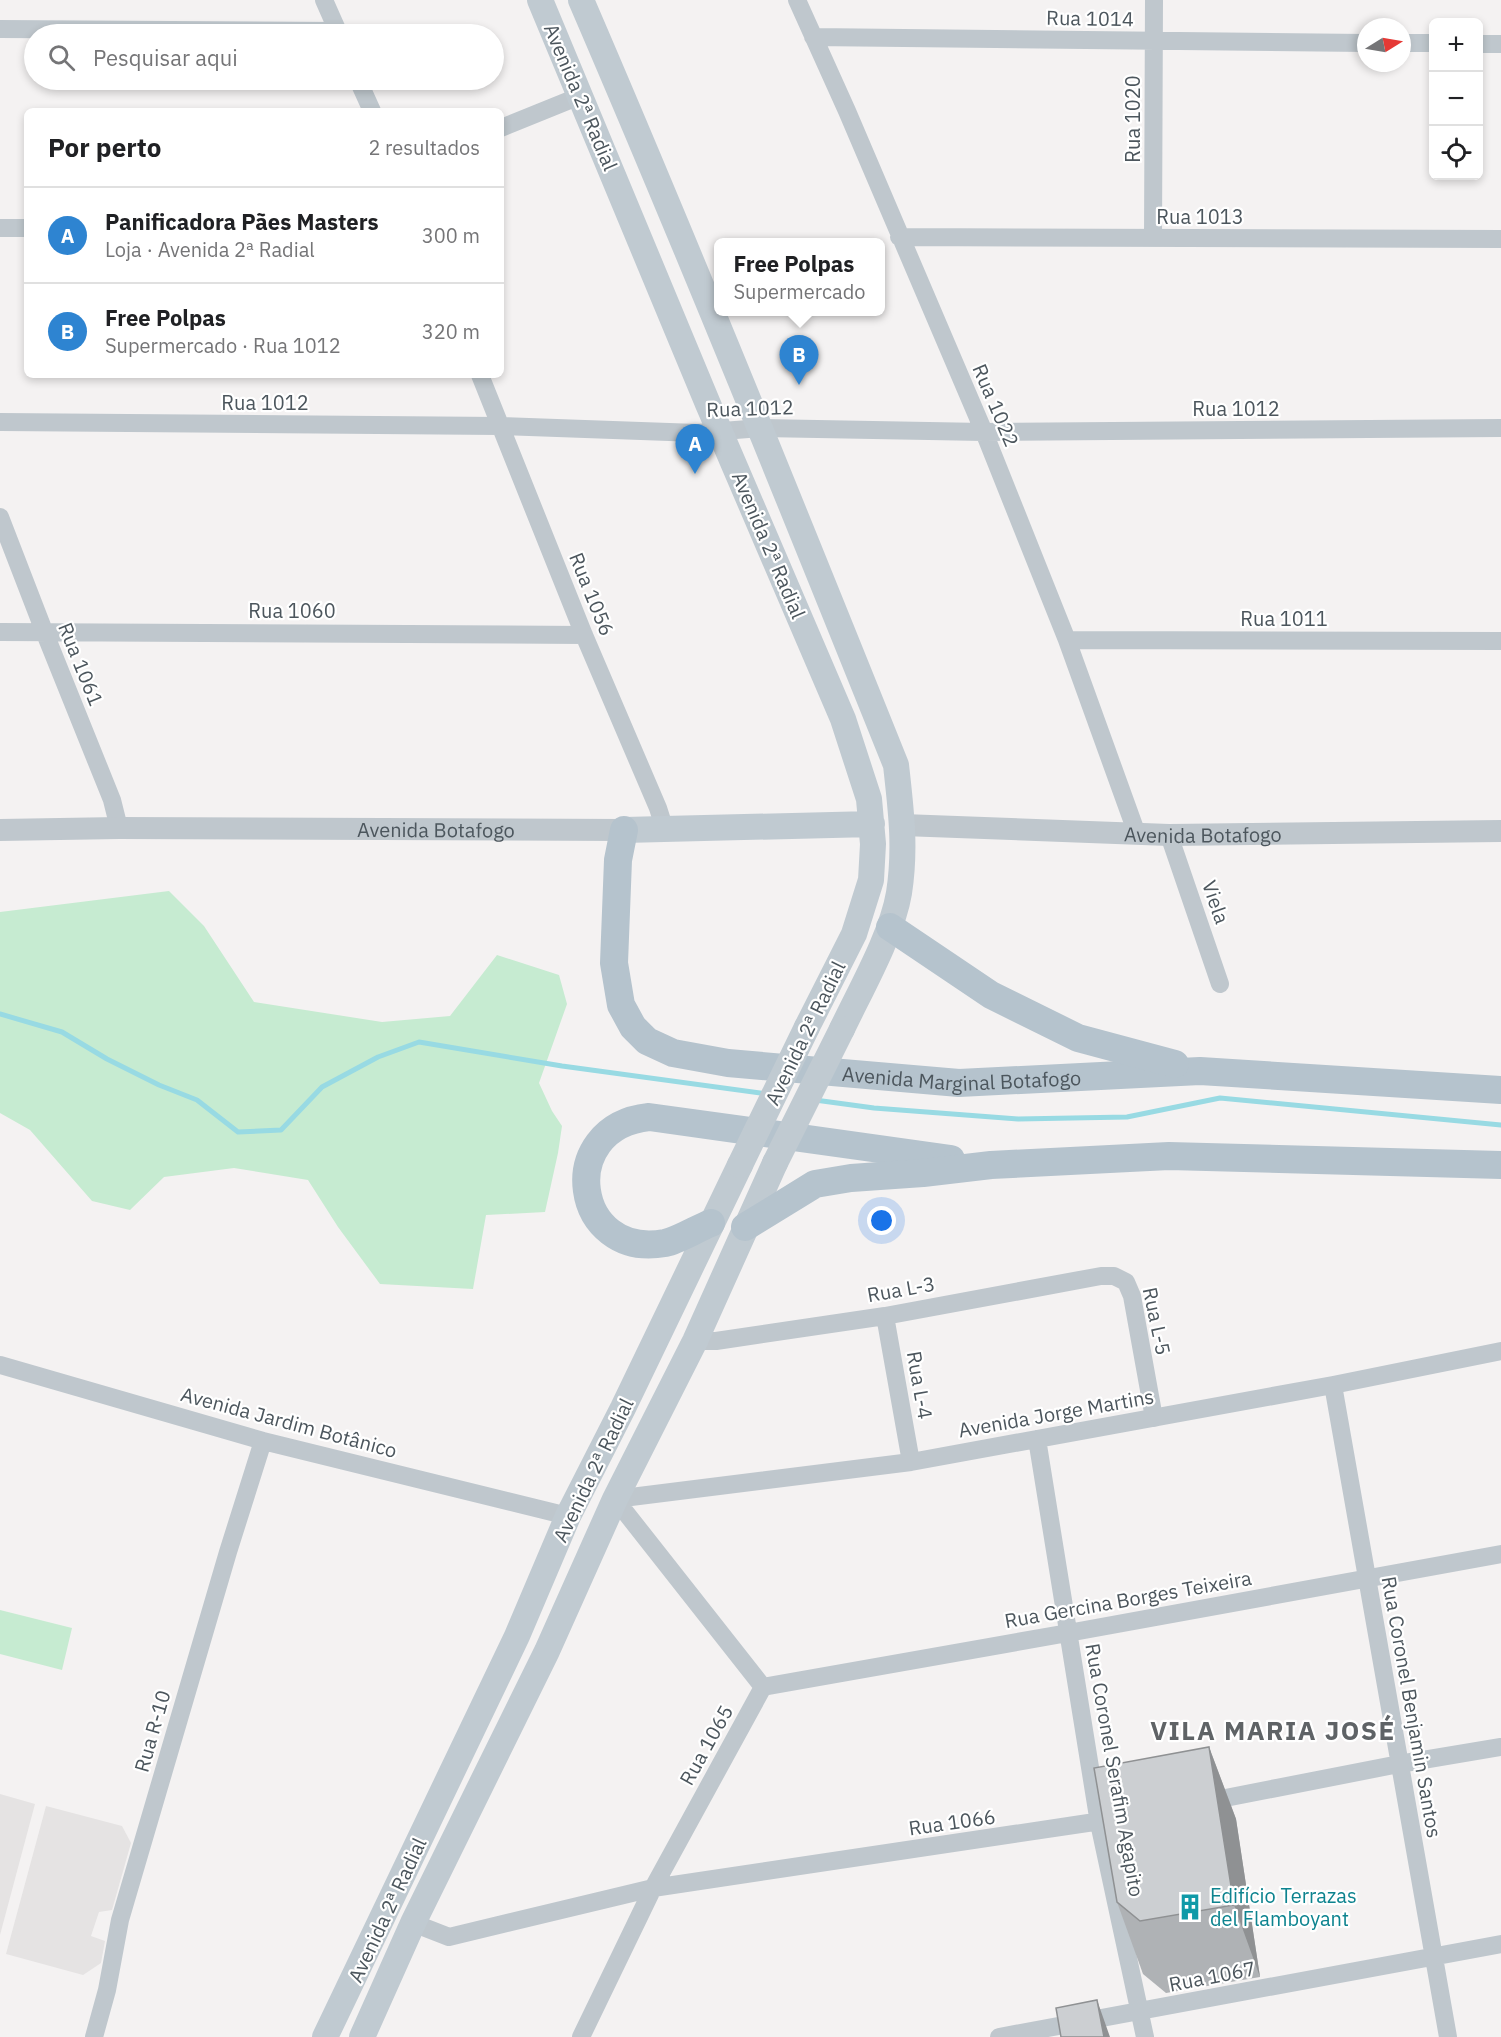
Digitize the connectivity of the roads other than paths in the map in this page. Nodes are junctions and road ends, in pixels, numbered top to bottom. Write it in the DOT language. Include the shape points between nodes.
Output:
graph roads {
  1 [pos="324,0"];
  2 [pos="540,0"];
  3 [pos="581,0"];
  4 [pos="797,0"];
  5 [pos="1154,0"];
  6 [pos="334,24"];
  7 [pos="0,29"];
  8 [pos="24,29"];
  9 [pos="813,37"];
  10 [pos="1155,42"];
  11 [pos="1357,43"];
  12 [pos="1411,43"];
  13 [pos="1429,44"];
  14 [pos="1483,44"];
  15 [pos="1501,44"];
  16 [pos="363,90"];
  17 [pos="580,96"];
  18 [pos="371,108"];
  19 [pos="504,127"];
  20 [pos="0,228"];
  21 [pos="24,228"];
  22 [pos="899,237"];
  23 [pos="1153,238"];
  24 [pos="1501,239"];
  25 [pos="714,314"];
  26 [pos="715,316"];
  27 [pos="481,378"];
  28 [pos="0,422"];
  29 [pos="500,426"];
  30 [pos="761,428"];
  31 [pos="1501,428"];
  32 [pos="720,432"];
  33 [pos="984,432"];
  34 [pos="743,484"];
  35 [pos="0,517"];
  36 [pos="44,631"];
  37 [pos="0,632"];
  38 [pos="585,635"];
  39 [pos="1067,639"];
  40 [pos="1501,641"];
  41 [pos="872,824"];
  42 [pos="903,825"];
  43 [pos="119,828"];
  44 [pos="0,830"];
  45 [pos="624,830"];
  46 [pos="665,830"];
  47 [pos="1501,831"];
  48 [pos="1137,834"];
  49 [pos="1170,835"];
  50 [pos="890,927"];
  51 [pos="1220,984"];
  52 [pos="1200,1071"];
  53 [pos="1501,1090"];
  54 [pos="991,1165"];
  55 [pos="1501,1165"];
  56 [pos="711,1223"];
  57 [pos="745,1227"];
  58 [pos="1114,1276"];
  59 [pos="885,1316"];
  60 [pos="695,1341"];
  61 [pos="1501,1351"];
  62 [pos="0,1365"];
  63 [pos="1333,1385"];
  64 [pos="623,1408"];
  65 [pos="1154,1418"];
  66 [pos="1037,1439"];
  67 [pos="263,1441"];
  68 [pos="911,1462"];
  69 [pos="615,1499"];
  70 [pos="568,1516"];
  71 [pos="1501,1554"];
  72 [pos="1367,1578"];
  73 [pos="1068,1633"];
  74 [pos="763,1687"];
  75 [pos="1501,1747"];
  76 [pos="1399,1764"];
  77 [pos="1192,1805"];
  78 [pos="1146,1814"];
  79 [pos="1100,1823"];
  80 [pos="653,1888"];
  81 [pos="412,1923"];
  82 [pos="1501,1944"];
  83 [pos="1433,1958"];
  84 [pos="1140,2012"];
  85 [pos="94,2037"];
  86 [pos="325,2037"];
  87 [pos="362,2037"];
  88 [pos="581,2037"];
  89 [pos="999,2037"];
  90 [pos="1145,2037"];
  91 [pos="1449,2037"];
  1 -- 6 [label="street"];
  2 -- 17 [label="main road, Avenida 2ª Radial"];
  3 -- 25 [label="main road, Avenida 2ª Radial"];
  4 -- 9 [label="street, Rua 1022"];
  5 -- 10 [label="street, Rua 1020"];
  7 -- 8 [label="street"];
  9 -- 10 [label="street, Rua 1014"];
  9 -- 22 [label="street, Rua 1022"];
  10 -- 11 [label="street, Rua 1014"];
  10 -- 23 [label="street, Rua 1020"];
  12 -- 13 [label="street"];
  14 -- 15 [label="street"];
  16 -- 18 [label="street"];
  17 -- 19 [label="street"];
  17 -- 32 [label="main road, Avenida 2ª Radial"];
  20 -- 21 [label="street"];
  22 -- 23 [label="street, Rua 1013"];
  22 -- 33 [label="street, Rua 1022"];
  23 -- 24 [label="street, Rua 1013"];
  26 -- 30 [label="main road, Avenida 2ª Radial"];
  27 -- 29 [label="street, Rua 1056"];
  28 -- 29 [label="street, Rua 1012"];
  29 -- 32 [label="street, Rua 1012"];
  29 -- 38 [label="street, Rua 1056"];
  30 -- 32 [label="street, Rua 1012"];
  30 -- 33 [label="street, Rua 1012"];
  30 -- 34 [label="main road"];
  30 -- 42 [label="main road, Avenida 2ª Radial" via="896,765"];
  31 -- 33 [label="street, Rua 1012"];
  32 -- 34 [label="main road, Avenida 2ª Radial"];
  33 -- 39 [label="street, Rua 1022"];
  34 -- 41 [label="main road, Avenida 2ª Radial" via="843,719 869,799"];
  35 -- 36 [label="street, Rua 1061"];
  36 -- 37 [label="street, Rua 1060"];
  36 -- 38 [label="street, Rua 1060"];
  36 -- 43 [label="street, Rua 1061" via="112,800"];
  38 -- 46 [label="street, Rua 1056"];
  39 -- 40 [label="street, Rua 1011"];
  39 -- 48 [label="street, Rua 1022"];
  41 -- 46 [label="main road, Avenida Botafogo"];
  41 -- 56 [label="main road, Avenida 2ª Radial, bridge" via="871,880 854,934"];
  42 -- 48 [label="street, Avenida Botafogo"];
  42 -- 50 [label="main road, Avenida 2ª Radial" via="899,894"];
  43 -- 44 [label="street, Avenida Botafogo"];
  43 -- 45 [label="street, Avenida Botafogo"];
  45 -- 46 [label="main road, Avenida Botafogo"];
  45 -- 52 [label="main road, Avenida Marginal Botafogo" via="618,860 614,963 621,1005 633,1027 647,1041 673,1053 728,1063 959,1083"];
  47 -- 49 [label="street, Avenida Botafogo"];
  48 -- 49 [label="street, Avenida Botafogo"];
  49 -- 51 [label="street, Viela"];
  50 -- 52 [label="main road" via="991,995 1078,1038"];
  50 -- 57 [label="main road, Avenida 2ª Radial, bridge"];
  52 -- 53 [label="main road, Avenida Marginal Botafogo"];
  54 -- 55 [label="main road" via="1169,1156"];
  54 -- 56 [label="main road" via="649,1117 620,1125 597,1144 585,1181 591,1207 606,1229 634,1244 666,1243"];
  54 -- 57 [label="main road" via="815,1184"];
  56 -- 64 [label="main road, Avenida 2ª Radial"];
  57 -- 60 [label="main road, Avenida 2ª Radial"];
  58 -- 59 [label="street, Rua L-3"];
  58 -- 65 [label="street, Rua L-5" via="1126,1282 1132,1296"];
  59 -- 60 [label="street, Rua L-3"];
  59 -- 68 [label="street, Rua L-4"];
  60 -- 69 [label="main road, Avenida 2ª Radial"];
  61 -- 63 [label="street, Avenida Jorge Martins"];
  62 -- 67 [label="street, Avenida Jardim Botânico"];
  63 -- 65 [label="street, Avenida Jorge Martins"];
  63 -- 72 [label="street, Rua Coronel Benjamin Santos"];
  64 -- 69 [label="main road" via="630,1427 603,1485"];
  64 -- 70 [label="main road, Avenida 2ª Radial"];
  65 -- 66 [label="street, Avenida Jorge Martins"];
  66 -- 68 [label="street, Avenida Jorge Martins"];
  66 -- 73 [label="street, Rua Coronel Serafim Agapito"];
  67 -- 70 [label="street, Avenida Jardim Botânico"];
  67 -- 85 [label="street, Rua R-10" via="120,1920"];
  68 -- 69 [label="street, Avenida Jorge Martins"];
  69 -- 74 [label="street"];
  69 -- 81 [label="main road, Avenida 2ª Radial" via="547,1651"];
  70 -- 86 [label="main road, Avenida 2ª Radial" via="517,1636"];
  71 -- 72 [label="street, Rua Gercina Borges Teixeira"];
  72 -- 73 [label="street, Rua Gercina Borges Teixeira"];
  72 -- 76 [label="street, Rua Coronel Benjamin Santos"];
  73 -- 74 [label="street, Rua Gercina Borges Teixeira"];
  73 -- 79 [label="street, Rua Coronel Serafim Agapito"];
  74 -- 80 [label="street, Rua 1065"];
  75 -- 76 [label="street"];
  76 -- 77 [label="street"];
  76 -- 83 [label="street, Rua Coronel Benjamin Santos"];
  78 -- 79 [label="street, Rua 1066"];
  79 -- 80 [label="street, Rua 1066"];
  79 -- 84 [label="street, Rua Coronel Serafim Agapito"];
  80 -- 81 [label="street, Rua 1066" via="449,1937"];
  80 -- 88 [label="street, Rua 1065"];
  81 -- 87 [label="main road, Avenida 2ª Radial"];
  82 -- 83 [label="street, Rua 1067"];
  83 -- 84 [label="street, Rua 1067"];
  83 -- 91 [label="street, Rua Coronel Benjamin Santos"];
  84 -- 89 [label="street, Rua 1067"];
  84 -- 90 [label="street, Rua Coronel Serafim Agapito"];
}
